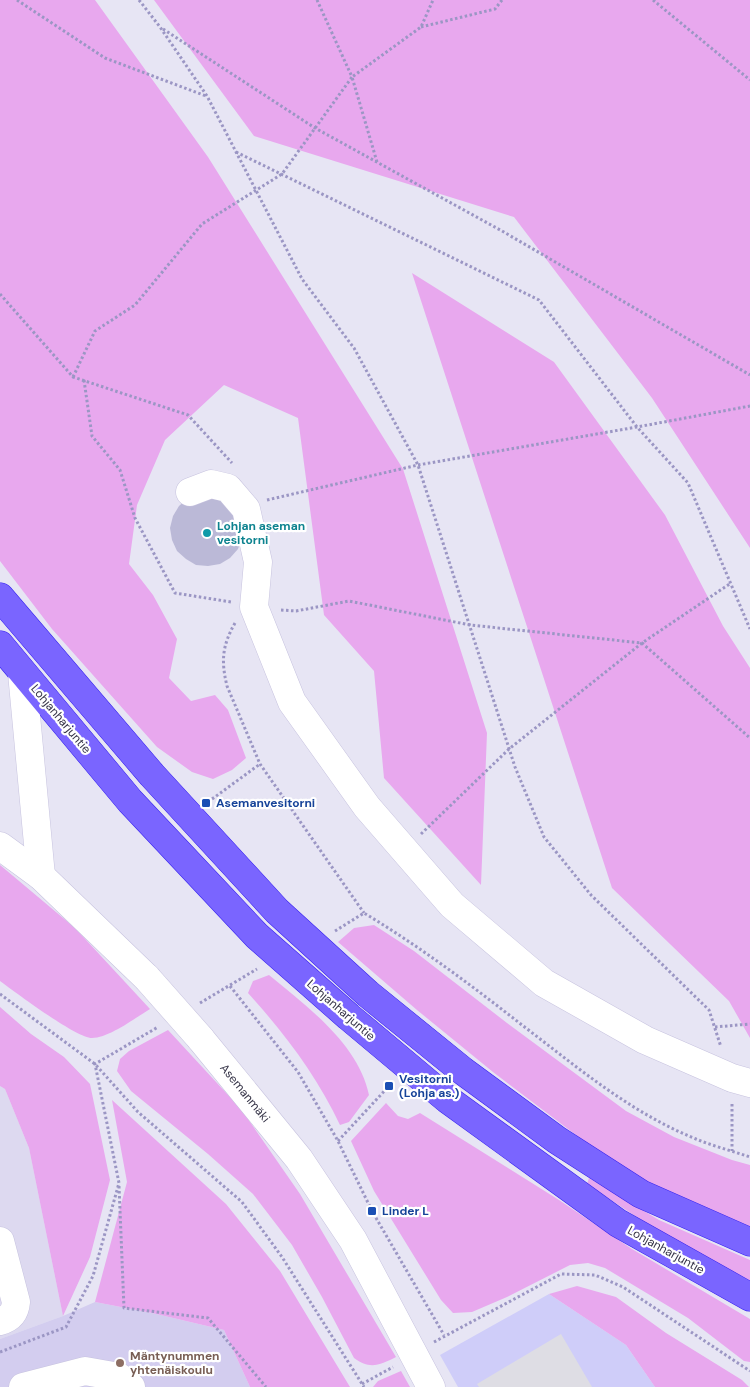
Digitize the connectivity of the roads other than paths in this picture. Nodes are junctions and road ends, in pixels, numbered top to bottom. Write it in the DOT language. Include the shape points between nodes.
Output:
graph roads {
  1 [pos="190,492"];
  2 [pos="0,597"];
  3 [pos="0,645"];
  4 [pos="22,673"];
  5 [pos="0,846"];
  6 [pos="41,876"];
  7 [pos="741,1080"];
  8 [pos="0,1241"];
  9 [pos="750,1242"];
  10 [pos="750,1297"];
  11 [pos="0,1321"];
  12 [pos="22,1387"];
  13 [pos="131,1387"];
  14 [pos="431,1387"];
  1 -- 7 [label="street" via="211,484 228,488 246,509 258,562 254,607 292,702 367,807 452,905 544,983 645,1040"];
  2 -- 9 [label="highway" via="152,775 276,911 368,994 463,1072 557,1140 641,1194"];
  3 -- 4 [label="highway, Lohjanharjuntie"];
  4 -- 6 [label="street"];
  4 -- 10 [label="highway, Lohjanharjuntie" via="130,801 257,936 349,1017 447,1099 618,1223"];
  5 -- 6 [label="street, Asemanmäki"];
  6 -- 14 [label="street, Asemanmäki, bridge" via="147,978 299,1159 353,1240"];
  8 -- 11 [label="street" via="16,1302 15,1312"];
  12 -- 13 [label="street" via="85,1371 119,1377"];
}
